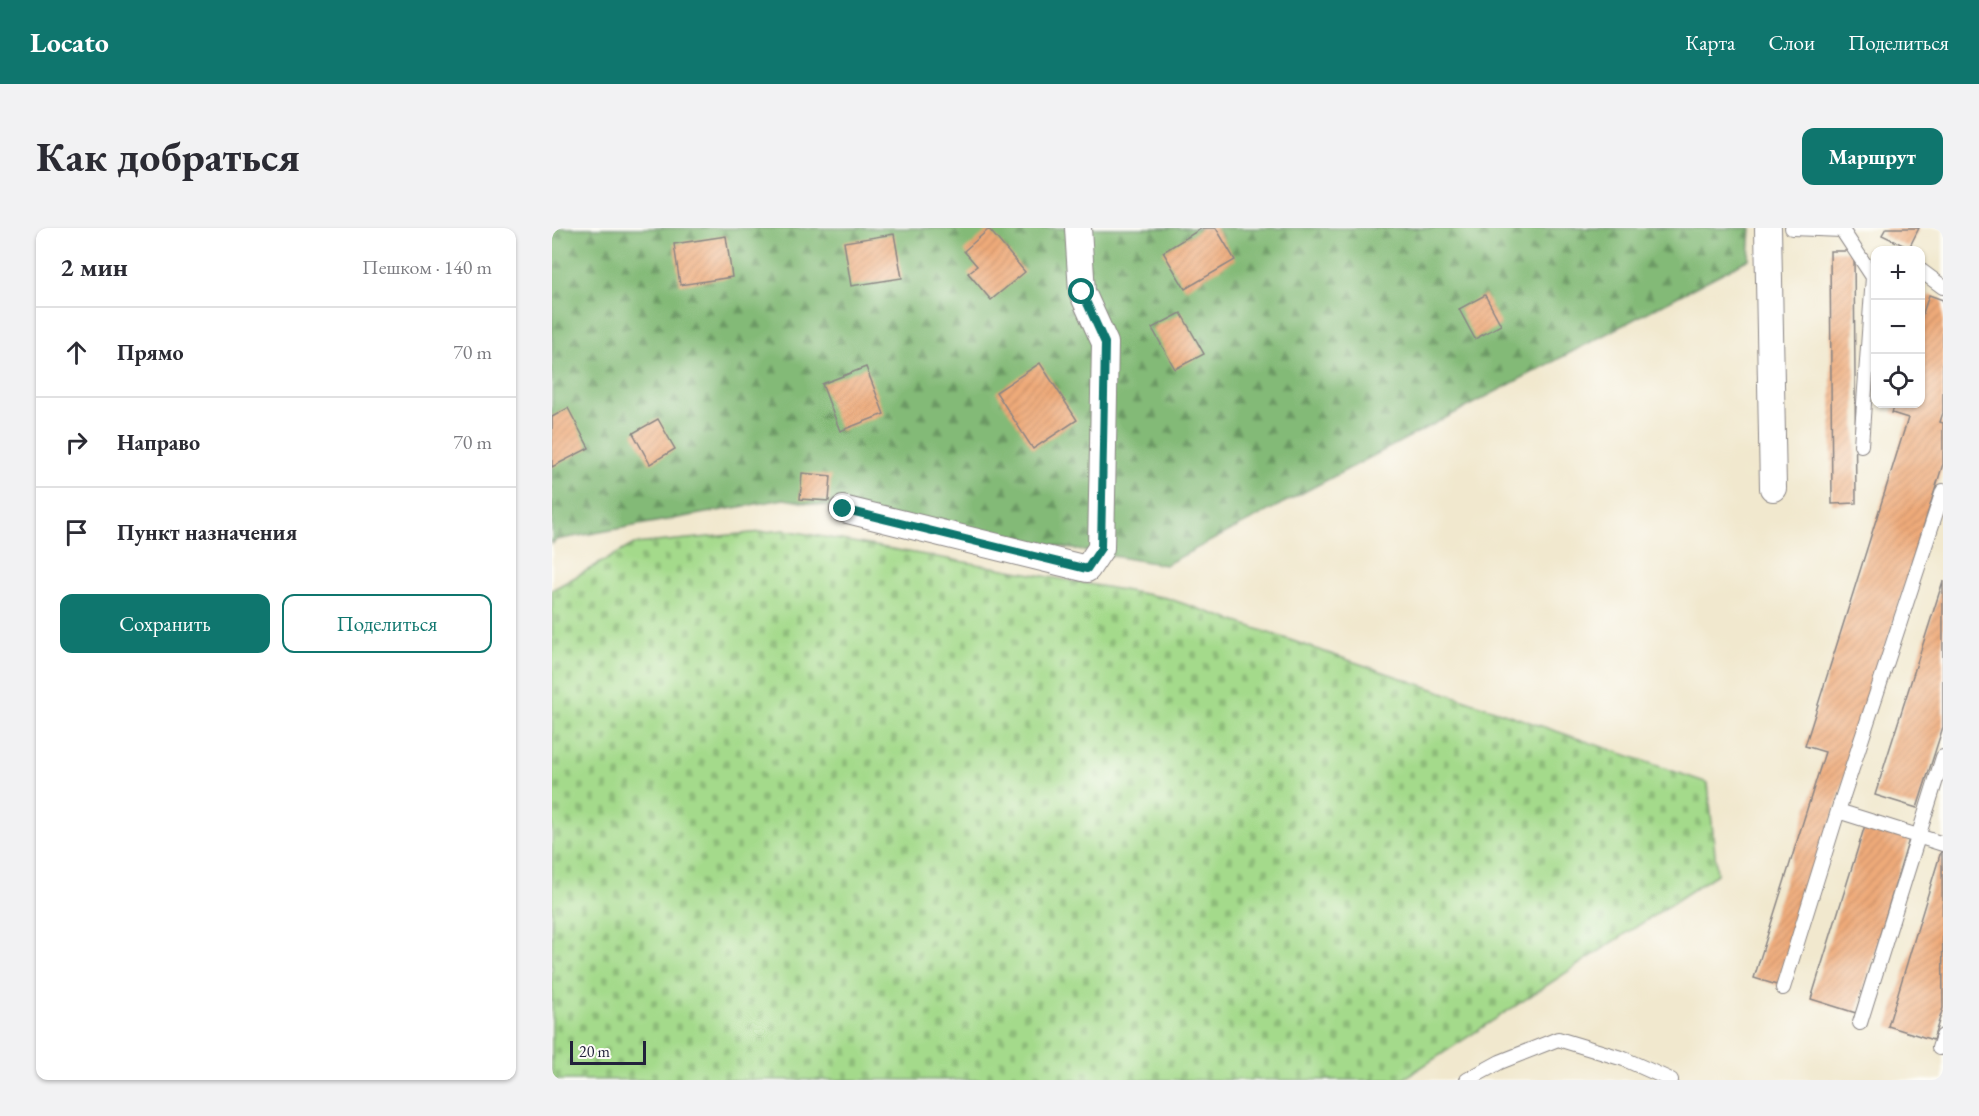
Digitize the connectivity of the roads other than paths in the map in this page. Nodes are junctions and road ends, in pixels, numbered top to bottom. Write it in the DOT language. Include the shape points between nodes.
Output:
graph roads {
  1 [pos="1078,228"];
  2 [pos="1768,228"];
  3 [pos="1792,228"];
  4 [pos="1842,229"];
  5 [pos="1871,272"];
  6 [pos="1925,274"];
  7 [pos="1943,287"];
  8 [pos="1872,300"];
  9 [pos="1861,445"];
  10 [pos="1773,488"];
  11 [pos="1943,491"];
  12 [pos="843,509"];
  13 [pos="1943,757"];
  14 [pos="1838,811"];
  15 [pos="1919,836"];
  16 [pos="1943,844"];
  17 [pos="1783,988"];
  18 [pos="1860,1023"];
  19 [pos="1467,1080"];
  20 [pos="1671,1080"];
  1 -- 12 [label="street" via="1082,292 1105,343 1101,548 1087,569"];
  2 -- 10 [label="street"];
  3 -- 4 [label="lane"];
  4 -- 5 [label="lane"];
  6 -- 7 [label="lane"];
  8 -- 9 [label="lane"];
  11 -- 14 [label="lane"];
  13 -- 15 [label="lane"];
  14 -- 15 [label="lane"];
  14 -- 17 [label="lane"];
  15 -- 16 [label="lane"];
  15 -- 18 [label="lane"];
  19 -- 20 [label="lane" via="1500,1062 1558,1040 1624,1059"];
}
